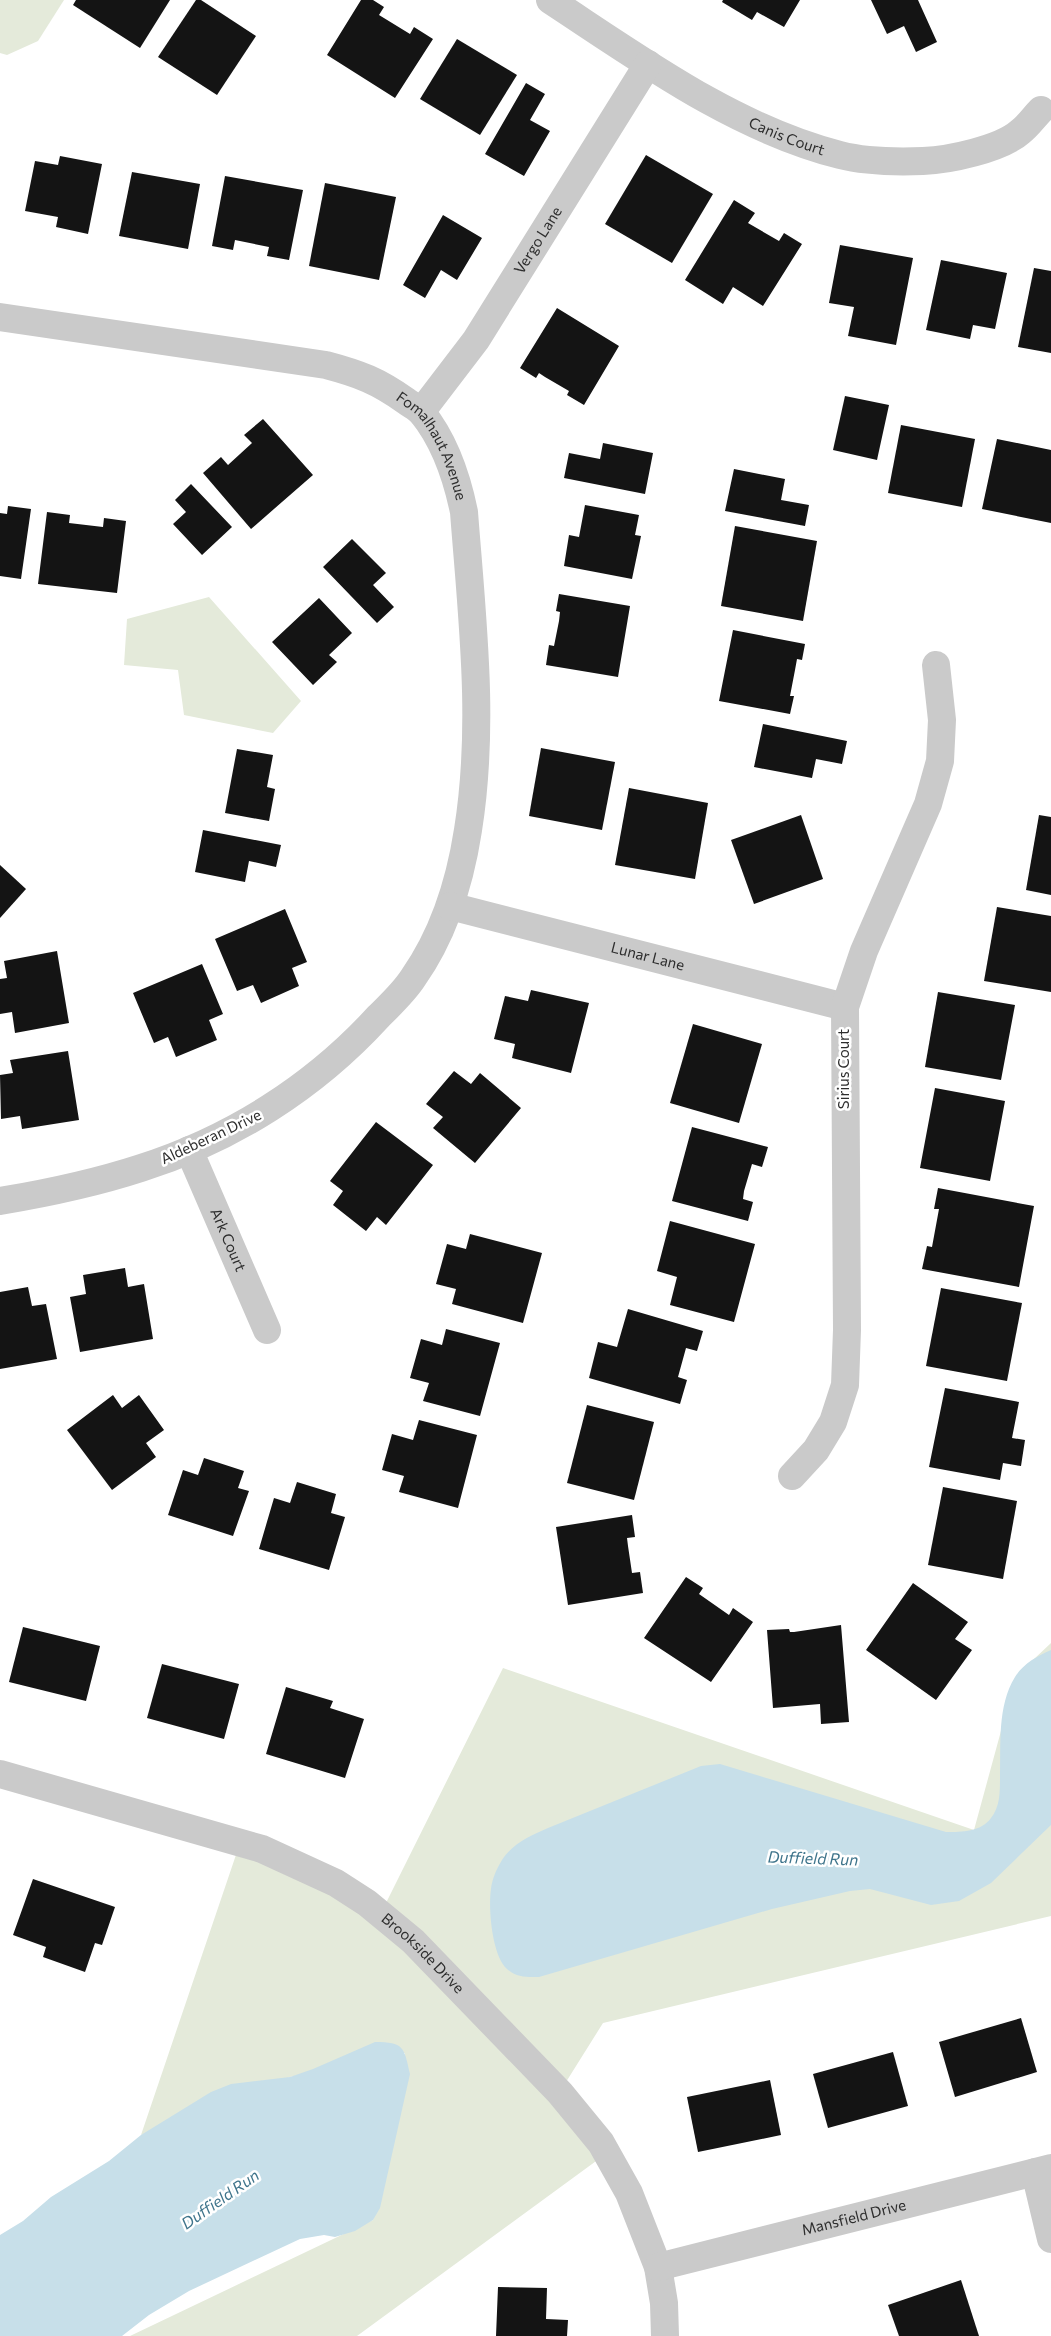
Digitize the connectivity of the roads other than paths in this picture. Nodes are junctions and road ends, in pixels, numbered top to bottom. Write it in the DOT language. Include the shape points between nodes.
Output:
graph roads {
  1 [pos="550,0"];
  2 [pos="648,64"];
  3 [pos="1041,110"];
  4 [pos="0,317"];
  5 [pos="421,412"];
  6 [pos="936,665"];
  7 [pos="450,906"];
  8 [pos="844,1006"];
  9 [pos="189,1150"];
  10 [pos="0,1201"];
  11 [pos="267,1330"];
  12 [pos="792,1476"];
  13 [pos="0,1774"];
  14 [pos="1043,2170"];
  15 [pos="1051,2239"];
  16 [pos="658,2267"];
  17 [pos="665,2336"];
  1 -- 2 [label="street, Canis Court"];
  2 -- 3 [label="street, Canis Court" via="735,113 799,142 841,155 891,162 944,160 986,149 1020,134"];
  2 -- 5 [label="street, Vergo Lane" via="476,340"];
  4 -- 5 [label="street, Fomalhaut Avenue" via="326,365 362,374"];
  5 -- 7 [label="street, Fomalhaut Avenue" via="442,447 460,492 476,680 477,736 471,806 463,857"];
  6 -- 8 [label="street, Sirius Court" via="942,720 940,761 928,804 864,950"];
  7 -- 8 [label="street, Lunar Lane"];
  7 -- 9 [label="street, Aldeberan Drive" via="434,943 413,978 359,1039 278,1104"];
  8 -- 12 [label="street, Sirius Court" via="845,1385 833,1422 816,1450"];
  9 -- 10 [label="street, Aldeberan Drive" via="101,1180"];
  9 -- 11 [label="street, Ark Court"];
  13 -- 16 [label="street, Brookside Drive" via="262,1849 336,1883 367,1903 413,1942 560,2093 601,2143 618,2169"];
  14 -- 15 [label="street"];
  14 -- 16 [label="street, Mansfield Drive"];
  16 -- 17 [label="street, Brookside Drive"];
}
